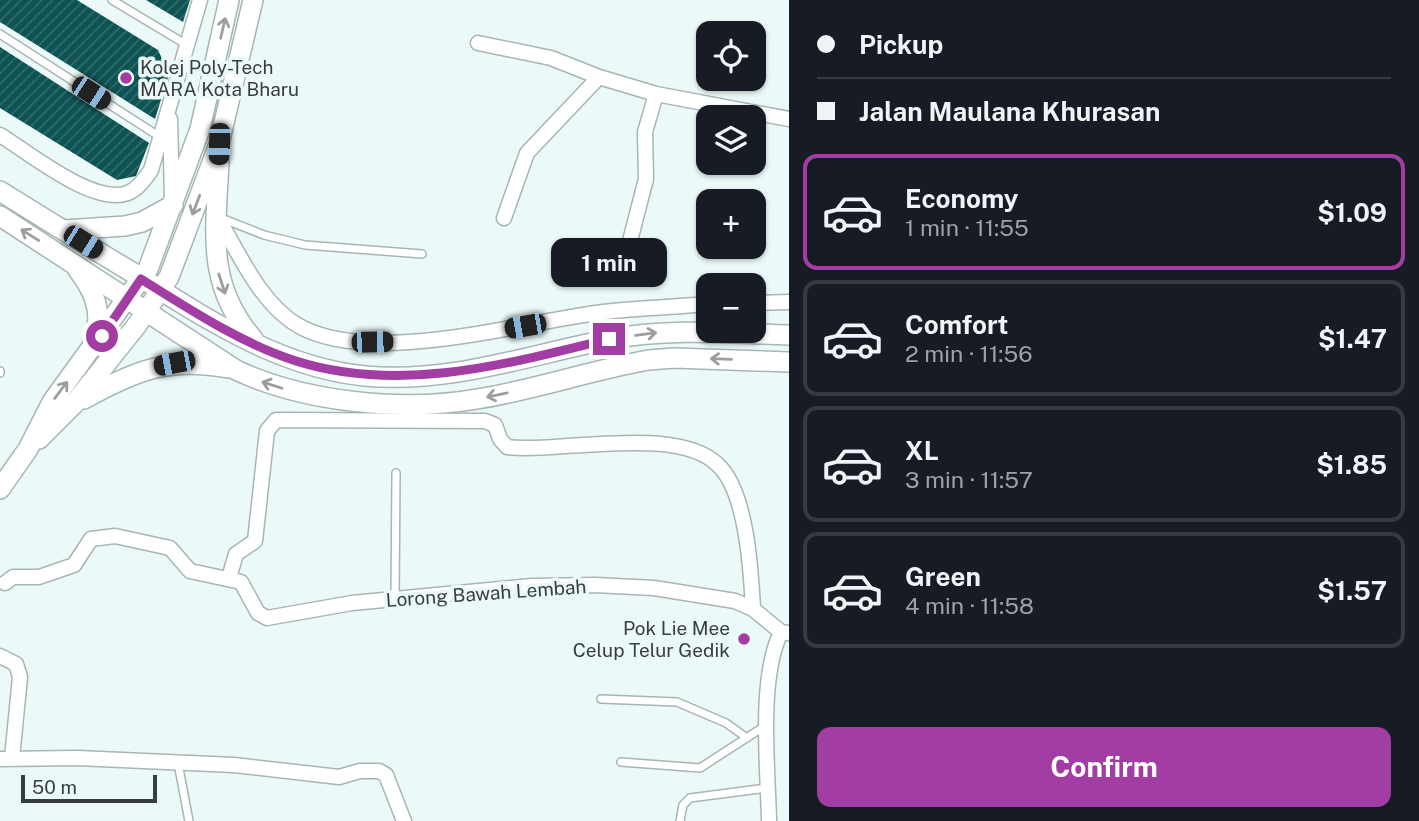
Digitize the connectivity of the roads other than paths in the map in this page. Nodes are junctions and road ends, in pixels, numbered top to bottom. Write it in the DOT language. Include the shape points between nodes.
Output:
graph roads {
  1 [pos="112,0"];
  2 [pos="200,0"];
  3 [pos="229,0"];
  4 [pos="253,0"];
  5 [pos="0,34"];
  6 [pos="478,43"];
  7 [pos="188,45"];
  8 [pos="598,77"];
  9 [pos="656,94"];
  10 [pos="169,107"];
  11 [pos="789,119"];
  12 [pos="0,135"];
  13 [pos="160,137"];
  14 [pos="219,144"];
  15 [pos="0,191"];
  16 [pos="173,205"];
  17 [pos="0,216"];
  18 [pos="217,216"];
  19 [pos="504,218"];
  20 [pos="64,230"];
  21 [pos="422,254"];
  22 [pos="70,260"];
  23 [pos="623,268"];
  24 [pos="141,279"];
  25 [pos="160,290"];
  26 [pos="129,297"];
  27 [pos="789,302"];
  28 [pos="766,303"];
  29 [pos="696,305"];
  30 [pos="148,309"];
  31 [pos="789,335"];
  32 [pos="259,346"];
  33 [pos="88,356"];
  34 [pos="789,362"];
  35 [pos="236,370"];
  36 [pos="74,404"];
  37 [pos="28,449"];
  38 [pos="396,473"];
  39 [pos="0,489"];
  40 [pos="229,578"];
  41 [pos="5,583"];
  42 [pos="395,600"];
  43 [pos="753,609"];
  44 [pos="785,633"];
  45 [pos="0,656"];
  46 [pos="601,699"];
  47 [pos="768,725"];
  48 [pos="747,738"];
  49 [pos="6,759"];
  50 [pos="621,762"];
  51 [pos="178,763"];
  52 [pos="768,787"];
  53 [pos="189,821"];
  54 [pos="404,821"];
  55 [pos="680,821"];
  56 [pos="769,821"];
  1 -- 7 [label="lane"];
  2 -- 7 [label="street"];
  16 -- 3 [label="street, one-way" via="200,129"];
  4 -- 14 [label="street"];
  5 -- 13 [label="lane"];
  6 -- 8 [label="street" via="551,58"];
  7 -- 10 [label="street"];
  8 -- 9 [label="street"];
  8 -- 19 [label="street" via="527,153"];
  9 -- 11 [label="street"];
  9 -- 23 [label="street" via="645,132 646,178"];
  10 -- 13 [label="street"];
  10 -- 16 [label="street"];
  12 -- 13 [label="street" via="89,190 110,196 128,193 141,184 151,170"];
  14 -- 18 [label="street"];
  14 -- 25 [label="street, one-way"];
  15 -- 20 [label="street"];
  16 -- 20 [label="street" via="125,226"];
  16 -- 24 [label="street"];
  22 -- 17 [label="street, one-way"];
  18 -- 21 [label="lane" via="305,245"];
  18 -- 29 [label="street" via="273,303 299,326 334,338 372,342 475,336 601,313"];
  18 -- 32 [label="street, one-way" via="219,279 229,306"];
  20 -- 24 [label="street"];
  22 -- 26 [label="street"];
  22 -- 33 [label="street" via="88,284 98,311 99,324"];
  24 -- 25 [label="street"];
  24 -- 26 [label="street"];
  25 -- 30 [label="street"];
  25 -- 32 [label="street"];
  26 -- 30 [label="street"];
  26 -- 33 [label="street"];
  27 -- 28 [label="street"];
  30 -- 35 [label="street"];
  30 -- 36 [label="street"];
  32 -- 31 [label="street, one-way" via="329,370 397,377 489,367 657,332"];
  37 -- 33 [label="street, one-way" via="52,402"];
  34 -- 35 [label="street, one-way" via="674,358 616,366 474,400 392,403 294,392"];
  35 -- 36 [label="street" via="201,363 149,368"];
  36 -- 37 [label="street"];
  37 -- 39 [label="street"];
  38 -- 42 [label="lane"];
  40 -- 41 [label="street" via="190,571 166,547 103,535 87,543 74,565 38,577 13,577"];
  40 -- 42 [label="street, Lorong Bawah Lembah" via="244,586 258,613 267,618"];
  40 -- 43 [label="street" via="236,555 256,536 271,422 316,418 485,421 495,425 508,447 654,443 703,454 719,465 733,488 746,538"];
  42 -- 43 [label="street, Lorong Bawah Lembah" via="595,584 705,594"];
  43 -- 44 [label="street, Lorong Bawah Lembah"];
  44 -- 47 [label="street" via="770,661"];
  45 -- 49 [label="street" via="16,664 20,677"];
  46 -- 48 [label="lane" via="677,702 726,723"];
  47 -- 48 [label="lane"];
  47 -- 52 [label="street"];
  48 -- 50 [label="lane" via="697,769"];
  49 -- 51 [label="street"];
  51 -- 53 [label="lane"];
  51 -- 54 [label="street" via="339,777 379,771 386,775"];
  52 -- 55 [label="lane" via="690,798 683,805"];
  52 -- 56 [label="street"];
}
